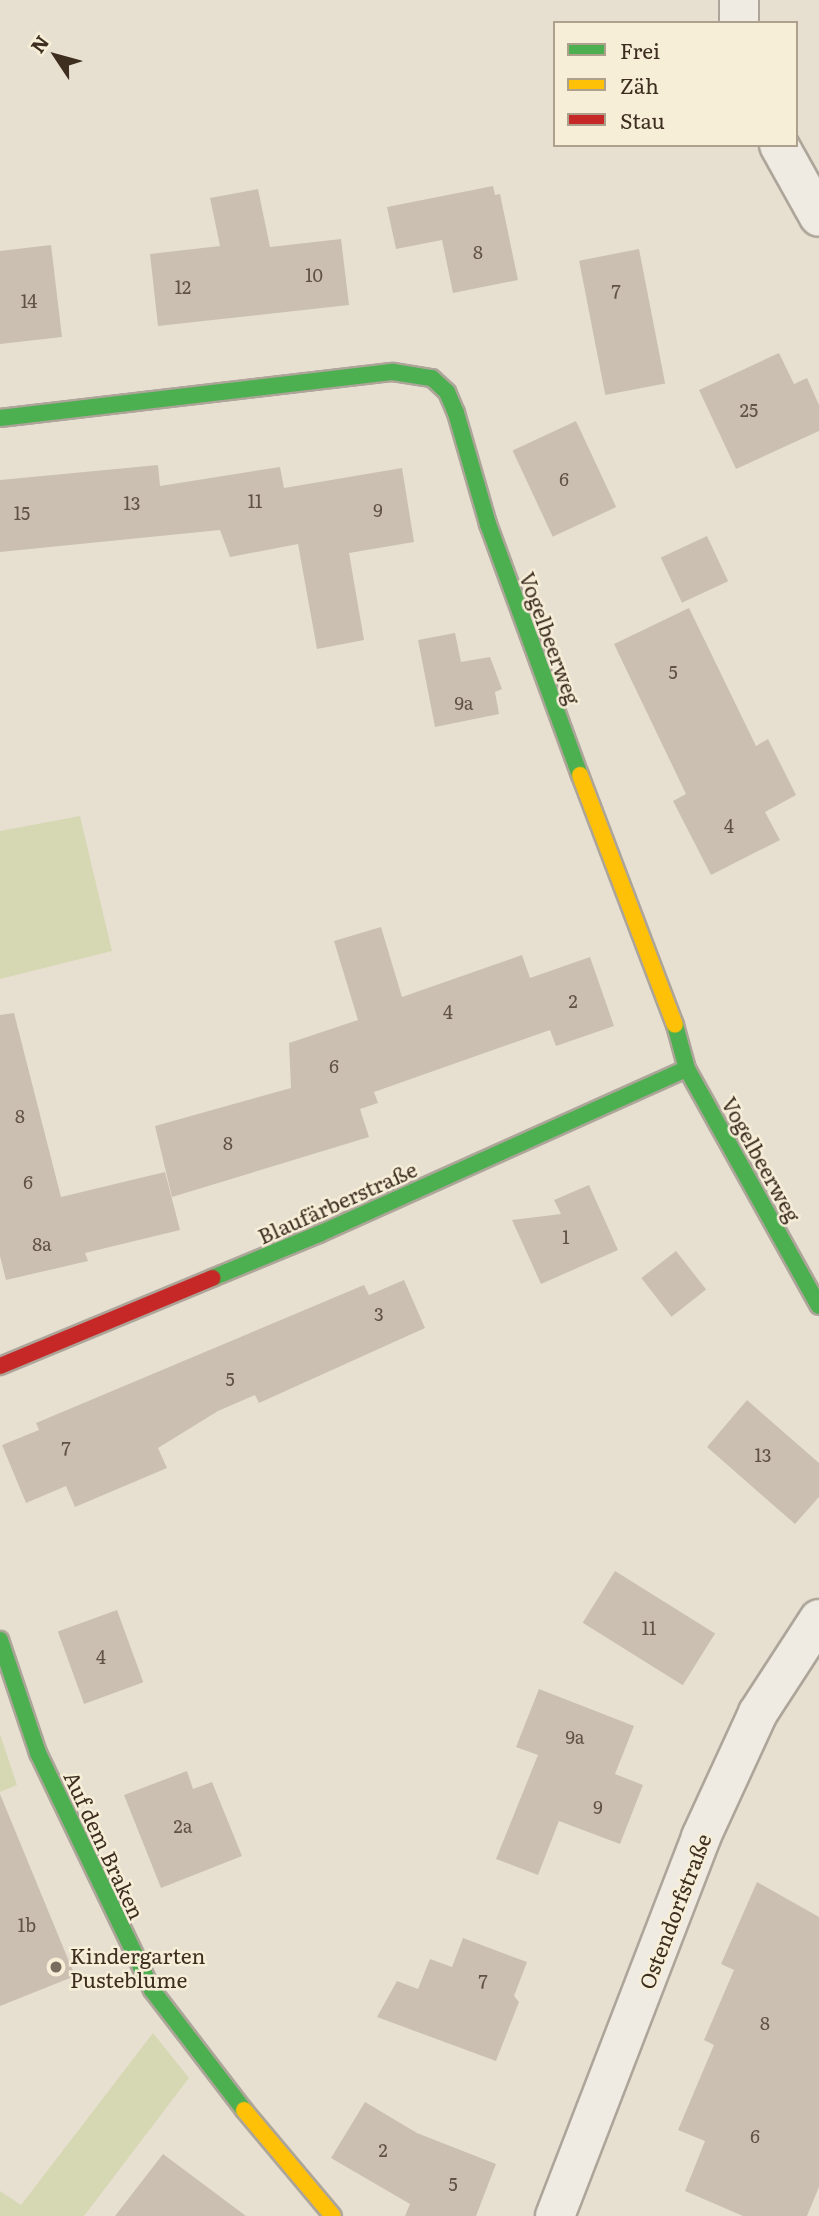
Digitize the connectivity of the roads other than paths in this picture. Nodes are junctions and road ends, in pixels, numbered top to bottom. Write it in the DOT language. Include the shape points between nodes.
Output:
graph roads {
  1 [pos="739,0"];
  2 [pos="739,21"];
  3 [pos="780,147"];
  4 [pos="819,217"];
  5 [pos="0,418"];
  6 [pos="687,1069"];
  7 [pos="819,1306"];
  8 [pos="0,1366"];
  9 [pos="819,1619"];
  10 [pos="0,1640"];
  11 [pos="333,2216"];
  12 [pos="555,2216"];
  1 -- 2 [label="street"];
  3 -- 4 [label="street"];
  5 -- 6 [label="street, Vogelbeerweg" via="394,372 432,378 447,392 488,524 670,1008"];
  6 -- 7 [label="street, Vogelbeerweg"];
  6 -- 8 [label="street, Blaufärberstraße" via="319,1234"];
  9 -- 12 [label="street, Ostendorfstraße" via="758,1713 701,1837"];
  10 -- 11 [label="street, Auf dem Braken" via="38,1753 152,1990 260,2131"];
}
